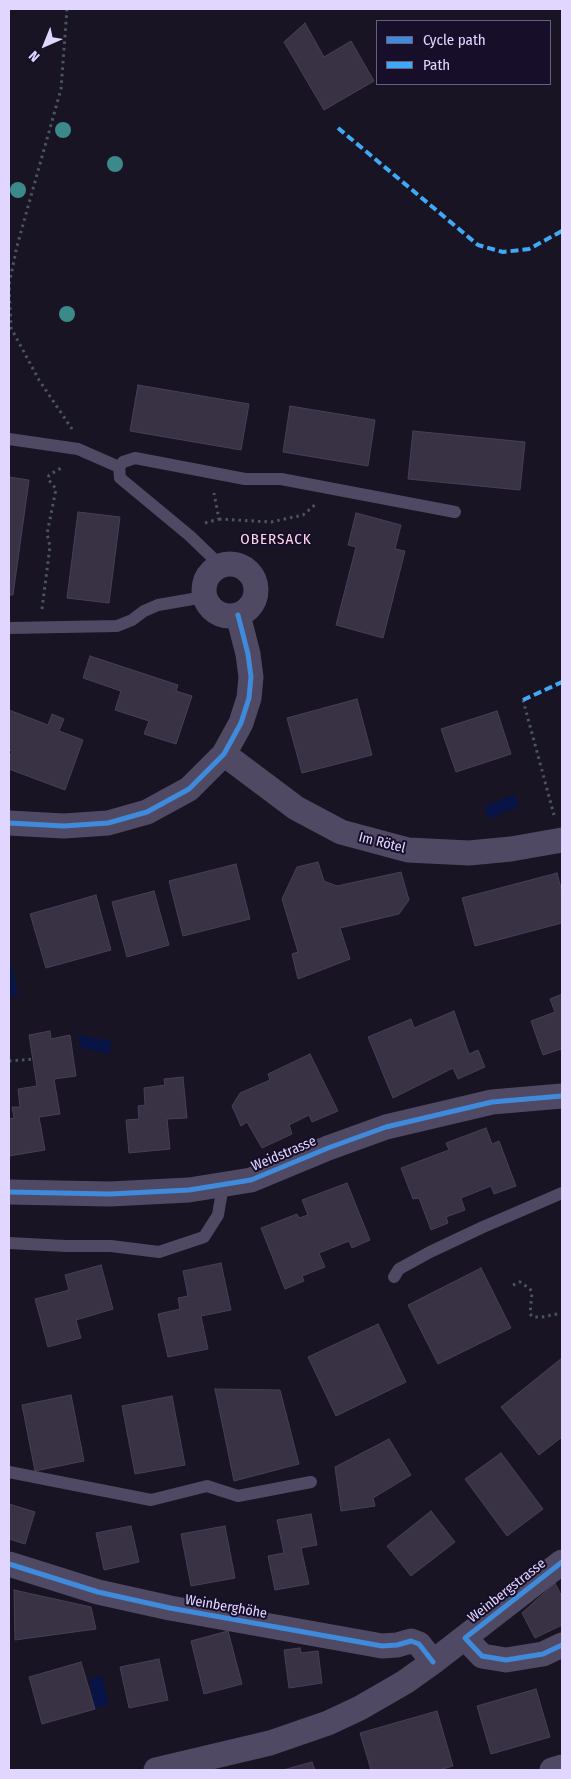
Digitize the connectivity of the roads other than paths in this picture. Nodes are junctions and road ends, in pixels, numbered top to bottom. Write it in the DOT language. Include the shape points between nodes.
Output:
graph roads {
  1 [pos="9,439"];
  2 [pos="119,467"];
  3 [pos="455,512"];
  4 [pos="220,565"];
  5 [pos="204,597"];
  6 [pos="238,615"];
  7 [pos="9,628"];
  8 [pos="224,754"];
  9 [pos="9,823"];
  10 [pos="562,840"];
  11 [pos="562,1096"];
  12 [pos="223,1185"];
  13 [pos="9,1192"];
  14 [pos="562,1193"];
  15 [pos="9,1243"];
  16 [pos="394,1278"];
  17 [pos="9,1472"];
  18 [pos="311,1482"];
  19 [pos="562,1562"];
  20 [pos="9,1564"];
  21 [pos="465,1638"];
  22 [pos="562,1645"];
  23 [pos="433,1662"];
  24 [pos="562,1767"];
  25 [pos="156,1770"];
  26 [pos="552,1770"];
  1 -- 2 [label="lane" via="78,449"];
  2 -- 3 [label="lane" via="135,458 245,479 281,478"];
  2 -- 4 [label="lane" via="120,478"];
  4 -- 5 [label="street" via="204,581"];
  4 -- 6 [label="street" via="235,564 253,578 254,600 245,612"];
  5 -- 6 [label="street" via="217,614"];
  5 -- 7 [label="lane" via="158,605 117,626"];
  6 -- 8 [label="street" via="248,654 249,698 241,723"];
  8 -- 9 [label="street" via="189,789 147,812 108,823 64,826"];
  8 -- 10 [label="street, Im Rötel" via="296,808 341,832 408,850 469,853"];
  11 -- 12 [label="street, Weidstrasse" via="492,1102 386,1127 251,1180"];
  12 -- 13 [label="street, Weidstrasse" via="110,1194"];
  12 -- 15 [label="lane" via="218,1215 204,1237 159,1252 111,1246"];
  14 -- 16 [label="lane" via="430,1252 399,1269"];
  17 -- 18 [label="lane" via="151,1500 207,1486 238,1496"];
  19 -- 21 [label="street, Weinbergstrasse"];
  20 -- 23 [label="street, Weinberghöhe" via="98,1592 170,1608 382,1646 410,1641 419,1644"];
  21 -- 22 [label="street" via="482,1656 506,1660 543,1654"];
  21 -- 23 [label="street, Weinbergstrasse"];
  23 -- 25 [label="street, Weinbergstrasse" via="372,1702 328,1723 270,1743"];
  24 -- 26 [label="street"];
}
